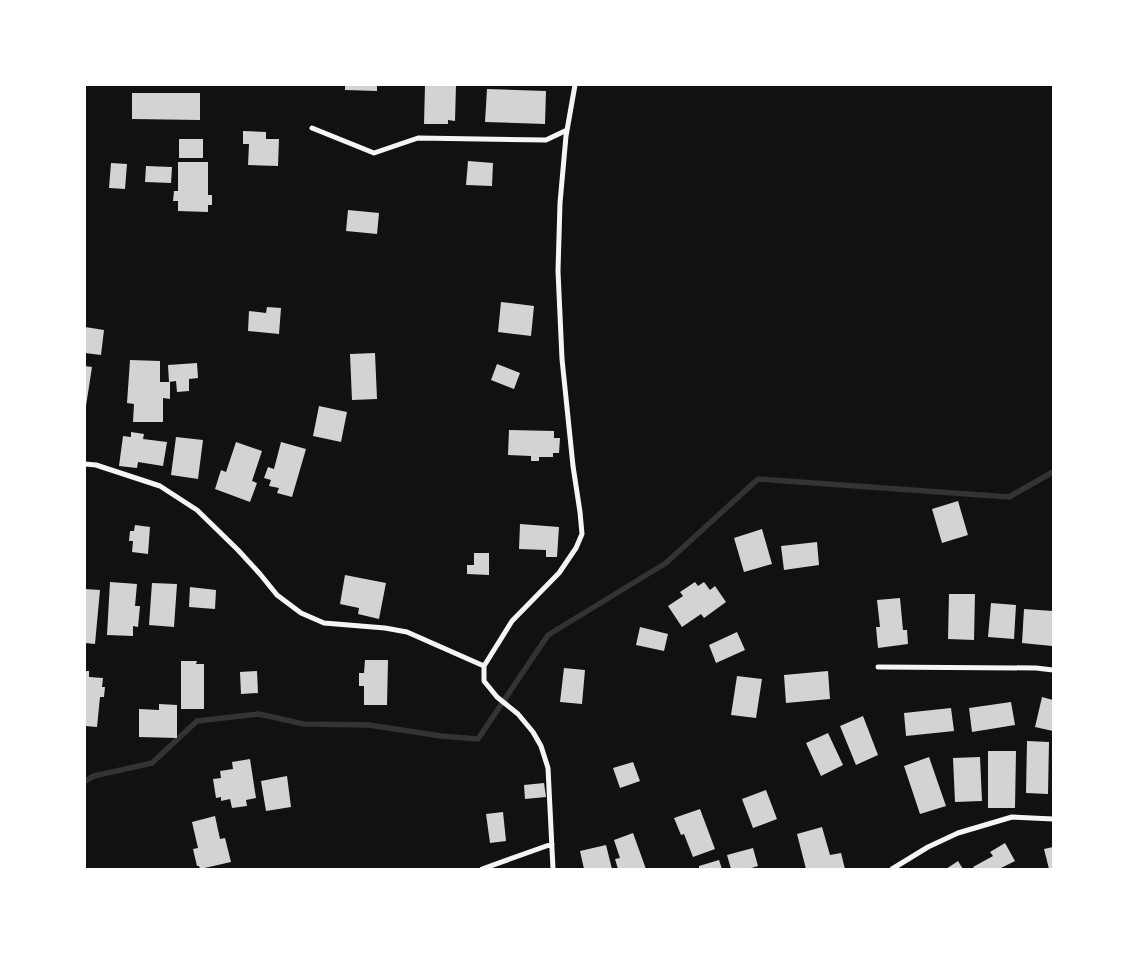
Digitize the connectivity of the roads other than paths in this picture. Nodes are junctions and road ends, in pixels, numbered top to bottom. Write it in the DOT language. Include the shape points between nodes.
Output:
graph roads {
  1 [pos="574,85"];
  2 [pos="312,128"];
  3 [pos="567,130"];
  4 [pos="85,464"];
  5 [pos="484,666"];
  6 [pos="878,667"];
  7 [pos="1053,670"];
  8 [pos="1053,819"];
  9 [pos="552,844"];
  10 [pos="482,869"];
  11 [pos="553,869"];
  12 [pos="892,869"];
  1 -- 3 [label="street"];
  2 -- 3 [label="street" via="374,152 418,138 546,140"];
  3 -- 5 [label="street" via="558,271 562,359 582,534 559,573 512,621"];
  4 -- 5 [label="street" via="160,486 197,510 277,595 301,613 324,623 407,632"];
  5 -- 9 [label="street" via="484,681 518,714 542,746 548,768"];
  6 -- 7 [label="street"];
  8 -- 12 [label="street" via="1012,817 958,833"];
  9 -- 10 [label="street"];
  9 -- 11 [label="street"];
}
